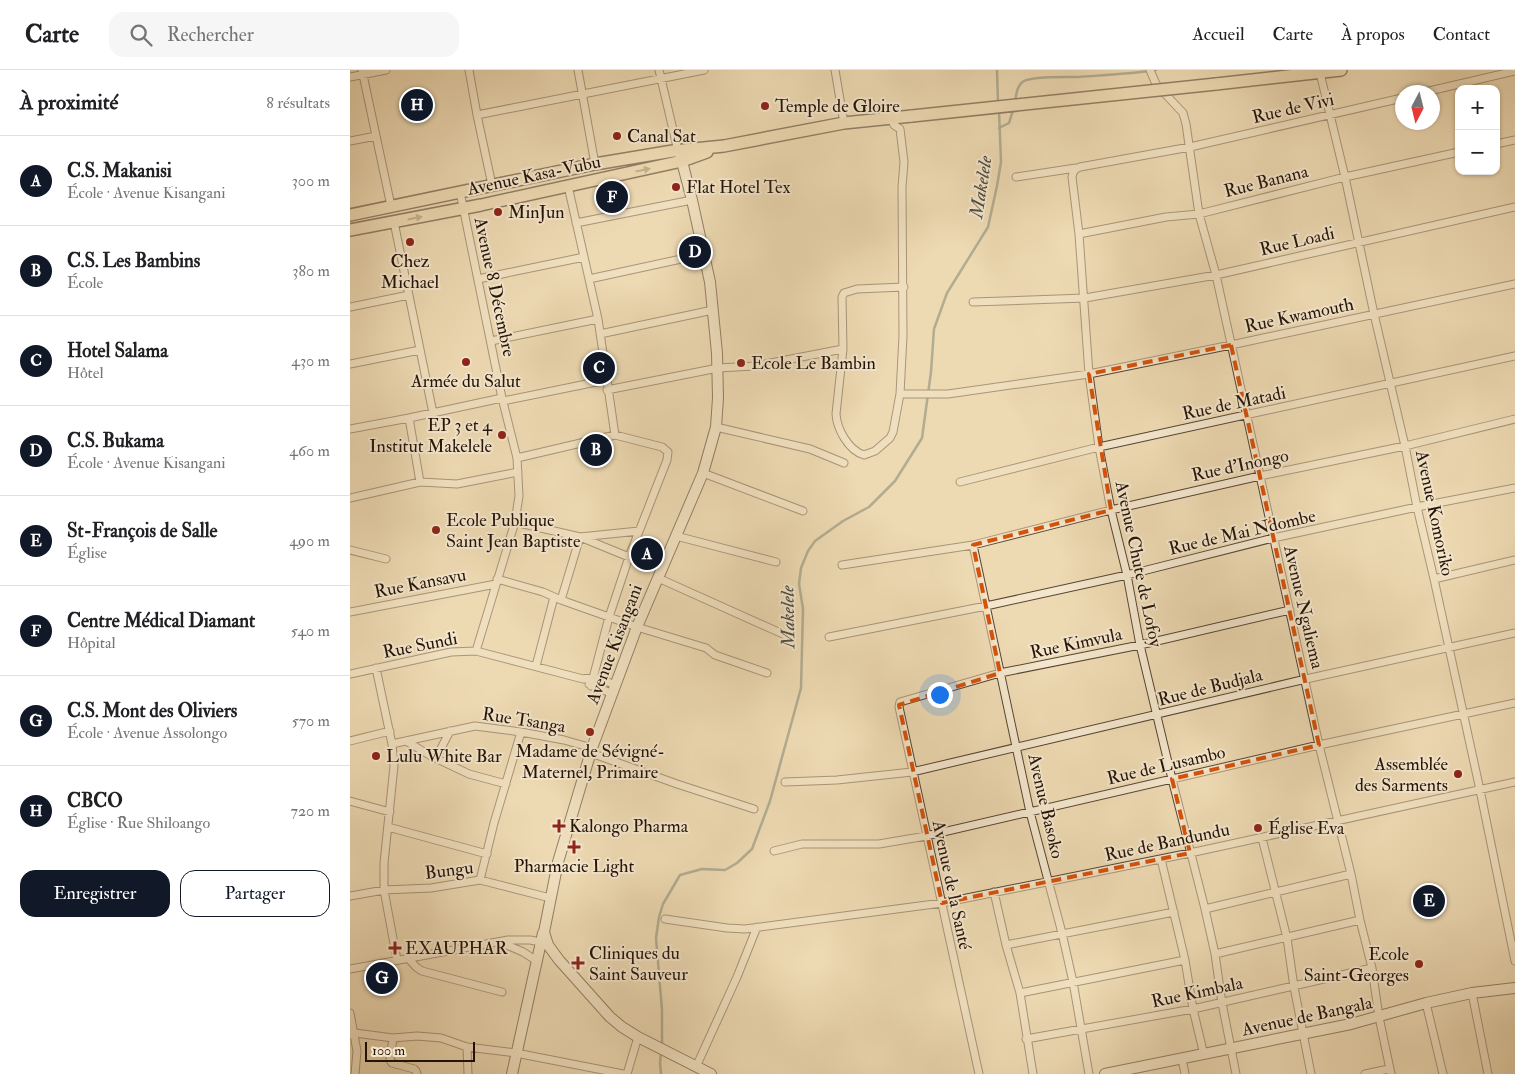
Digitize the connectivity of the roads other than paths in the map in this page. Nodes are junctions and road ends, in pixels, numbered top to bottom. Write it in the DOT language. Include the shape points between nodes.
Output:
graph roads {
  1 [pos="386,70"];
  2 [pos="469,70"];
  3 [pos="578,70"];
  4 [pos="659,70"];
  5 [pos="704,70"];
  6 [pos="835,70"];
  7 [pos="1150,70"];
  8 [pos="1341,70"];
  9 [pos="1515,71"];
  10 [pos="363,72"];
  11 [pos="1320,73"];
  12 [pos="350,77"];
  13 [pos="661,79"];
  14 [pos="1440,88"];
  15 [pos="583,93"];
  16 [pos="1395,100"];
  17 [pos="477,115"];
  18 [pos="1329,115"];
  19 [pos="891,118"];
  20 [pos="844,124"];
  21 [pos="376,136"];
  22 [pos="1515,140"];
  23 [pos="350,141"];
  24 [pos="1500,143"];
  25 [pos="1190,147"];
  26 [pos="1455,153"];
  27 [pos="680,156"];
  28 [pos="596,164"];
  29 [pos="1076,168"];
  30 [pos="1016,177"];
  31 [pos="1346,177"];
  32 [pos="492,185"];
  33 [pos="568,186"];
  34 [pos="460,192"];
  35 [pos="692,200"];
  36 [pos="392,206"];
  37 [pos="1515,207"];
  38 [pos="463,209"];
  39 [pos="1199,214"];
  40 [pos="350,215"];
  41 [pos="394,222"];
  42 [pos="576,223"];
  43 [pos="350,230"];
  44 [pos="1080,234"];
  45 [pos="1359,242"];
  46 [pos="704,254"];
  47 [pos="584,257"];
  48 [pos="1216,275"];
  49 [pos="589,279"];
  50 [pos="478,280"];
  51 [pos="1515,284"];
  52 [pos="904,287"];
  53 [pos="409,294"];
  54 [pos="1085,298"];
  55 [pos="973,302"];
  56 [pos="350,307"];
  57 [pos="713,310"];
  58 [pos="1374,314"];
  59 [pos="598,319"];
  60 [pos="600,334"];
  61 [pos="491,341"];
  62 [pos="1231,346"];
  63 [pos="843,349"];
  64 [pos="420,350"];
  65 [pos="1515,356"];
  66 [pos="350,364"];
  67 [pos="718,368"];
  68 [pos="1089,374"];
  69 [pos="606,380"];
  70 [pos="1390,383"];
  71 [pos="607,390"];
  72 [pos="900,394"];
  73 [pos="502,400"];
  74 [pos="433,413"];
  75 [pos="1247,416"];
  76 [pos="409,418"];
  77 [pos="1515,419"];
  78 [pos="716,427"];
  79 [pos="350,429"];
  80 [pos="615,435"];
  81 [pos="1405,446"];
  82 [pos="1099,447"];
  83 [pos="517,458"];
  84 [pos="844,463"];
  85 [pos="518,472"];
  86 [pos="703,473"];
  87 [pos="1260,476"];
  88 [pos="420,482"];
  89 [pos="960,482"];
  90 [pos="1515,488"];
  91 [pos="350,498"];
  92 [pos="1417,507"];
  93 [pos="1111,510"];
  94 [pos="803,511"];
  95 [pos="515,522"];
  96 [pos="639,531"];
  97 [pos="676,536"];
  98 [pos="580,537"];
  99 [pos="1273,538"];
  100 [pos="973,545"];
  101 [pos="350,550"];
  102 [pos="629,557"];
  103 [pos="386,560"];
  104 [pos="776,562"];
  105 [pos="1514,562"];
  106 [pos="842,565"];
  107 [pos="1127,575"];
  108 [pos="658,578"];
  109 [pos="1434,579"];
  110 [pos="496,582"];
  111 [pos="558,599"];
  112 [pos="986,606"];
  113 [pos="1290,610"];
  114 [pos="350,612"];
  115 [pos="609,617"];
  116 [pos="637,627"];
  117 [pos="1515,633"];
  118 [pos="785,635"];
  119 [pos="829,637"];
  120 [pos="1140,645"];
  121 [pos="1448,647"];
  122 [pos="476,650"];
  123 [pos="536,666"];
  124 [pos="376,668"];
  125 [pos="767,673"];
  126 [pos="1000,673"];
  127 [pos="350,674"];
  128 [pos="594,677"];
  129 [pos="583,679"];
  130 [pos="1306,679"];
  131 [pos="591,686"];
  132 [pos="614,689"];
  133 [pos="900,702"];
  134 [pos="1515,703"];
  135 [pos="1463,714"];
  136 [pos="1156,715"];
  137 [pos="450,731"];
  138 [pos="390,732"];
  139 [pos="521,732"];
  140 [pos="350,741"];
  141 [pos="406,741"];
  142 [pos="392,744"];
  143 [pos="1319,745"];
  144 [pos="1017,746"];
  145 [pos="591,750"];
  146 [pos="436,758"];
  147 [pos="912,772"];
  148 [pos="1172,779"];
  149 [pos="785,782"];
  150 [pos="1515,782"];
  151 [pos="506,784"];
  152 [pos="1480,790"];
  153 [pos="350,801"];
  154 [pos="754,809"];
  155 [pos="390,812"];
  156 [pos="1030,812"];
  157 [pos="1337,820"];
  158 [pos="388,827"];
  159 [pos="926,836"];
  160 [pos="1262,838"];
  161 [pos="774,851"];
  162 [pos="1190,853"];
  163 [pos="487,854"];
  164 [pos="1162,859"];
  165 [pos="1351,874"];
  166 [pos="480,880"];
  167 [pos="1049,881"];
  168 [pos="384,890"];
  169 [pos="994,892"];
  170 [pos="1276,893"];
  171 [pos="350,896"];
  172 [pos="550,898"];
  173 [pos="942,903"];
  174 [pos="1205,909"];
  175 [pos="1174,912"];
  176 [pos="666,919"];
  177 [pos="1360,920"];
  178 [pos="757,928"];
  179 [pos="1062,933"];
  180 [pos="542,937"];
  181 [pos="1287,938"];
  182 [pos="497,941"];
  183 [pos="1006,945"];
  184 [pos="1215,954"];
  185 [pos="408,958"];
  186 [pos="397,960"];
  187 [pos="1185,960"];
  188 [pos="1515,961"];
  189 [pos="537,962"];
  190 [pos="1372,968"];
  191 [pos="350,969"];
  192 [pos="1073,982"];
  193 [pos="1294,987"];
  194 [pos="1515,988"];
  195 [pos="502,992"];
  196 [pos="1020,993"];
  197 [pos="1472,993"];
  198 [pos="1222,1003"];
  199 [pos="1426,1003"];
  200 [pos="1193,1009"];
  201 [pos="350,1013"];
  202 [pos="1379,1017"];
  203 [pos="1080,1030"];
  204 [pos="352,1034"];
  205 [pos="1304,1034"];
  206 [pos="638,1037"];
  207 [pos="393,1038"];
  208 [pos="1026,1039"];
  209 [pos="467,1047"];
  210 [pos="1231,1049"];
  211 [pos="516,1053"];
  212 [pos="1204,1055"];
  213 [pos="1182,1059"];
  214 [pos="696,1067"];
  215 [pos="1138,1071"];
  216 [pos="1390,1071"];
  217 [pos="355,1074"];
  218 [pos="417,1074"];
  219 [pos="468,1074"];
  220 [pos="512,1074"];
  221 [pos="625,1074"];
  222 [pos="711,1074"];
  223 [pos="979,1074"];
  224 [pos="1034,1074"];
  225 [pos="1089,1074"];
  226 [pos="1105,1074"];
  227 [pos="1185,1074"];
  228 [pos="1236,1074"];
  229 [pos="1311,1074"];
  230 [pos="1365,1074"];
  231 [pos="1443,1074"];
  232 [pos="1488,1074"];
  1 -- 10 [label="street"];
  2 -- 17 [label="street"];
  3 -- 15 [label="street"];
  4 -- 13 [label="street"];
  5 -- 13 [label="street"];
  6 -- 20 [label="street"];
  7 -- 25 [label="street, Avenue Ngaliema" via="1161,90 1183,113"];
  8 -- 11 [label="main road"];
  9 -- 14 [label="street"];
  10 -- 12 [label="street"];
  10 -- 21 [label="street"];
  11 -- 18 [label="street, Avenue Komoriko"];
  11 -- 19 [label="main road, Avenue Kasa-Vubu, bridge"];
  13 -- 15 [label="street"];
  13 -- 27 [label="street"];
  15 -- 17 [label="street"];
  15 -- 28 [label="street"];
  16 -- 18 [label="street, Rue de Vivi"];
  17 -- 32 [label="street"];
  18 -- 25 [label="street, Rue de Vivi"];
  18 -- 31 [label="street, Avenue Komoriko"];
  19 -- 20 [label="main road, Avenue Kasa-Vubu"];
  19 -- 52 [label="street" via="900,129 904,162"];
  20 -- 27 [label="main road, Avenue Kasa-Vubu"];
  21 -- 23 [label="street"];
  21 -- 36 [label="street"];
  22 -- 24 [label="street"];
  25 -- 29 [label="street"];
  25 -- 39 [label="street, Avenue Ngaliema"];
  26 -- 31 [label="street, Rue Banana"];
  27 -- 28 [label="main road, Avenue Kasa-Vubu"];
  33 -- 27 [label="main road, Avenue Kasa-Vubu, one-way"];
  27 -- 35 [label="street, Avenue Kisangani"];
  28 -- 32 [label="main road, Avenue Kasa-Vubu"];
  29 -- 30 [label="street"];
  29 -- 44 [label="street, Avenue Chute de Lofoy" via="1072,177"];
  31 -- 39 [label="street, Rue Banana"];
  31 -- 45 [label="street, Avenue Komoriko"];
  32 -- 34 [label="main road, Avenue Kasa-Vubu"];
  33 -- 38 [label="main road, Avenue Kasa-Vubu"];
  33 -- 42 [label="street"];
  34 -- 36 [label="main road, Avenue Kasa-Vubu"];
  34 -- 38 [label="street, Avenue 8 Décembre"];
  35 -- 42 [label="street"];
  35 -- 46 [label="street, Avenue Kisangani"];
  36 -- 40 [label="main road, Avenue Kasa-Vubu"];
  37 -- 45 [label="street, Rue Loadi"];
  41 -- 38 [label="main road, Avenue Kasa-Vubu, one-way"];
  38 -- 50 [label="street, Avenue 8 Décembre"];
  39 -- 44 [label="street, Rue Banana" via="1166,217"];
  39 -- 48 [label="street, Avenue Ngaliema"];
  41 -- 43 [label="main road, Avenue Kasa-Vubu"];
  41 -- 53 [label="street"];
  42 -- 47 [label="street"];
  44 -- 54 [label="street, Avenue Chute de Lofoy"];
  45 -- 48 [label="street, Rue Loadi"];
  45 -- 58 [label="street, Avenue Komoriko"];
  46 -- 49 [label="street"];
  46 -- 57 [label="street, Avenue Kisangani"];
  47 -- 49 [label="street"];
  47 -- 50 [label="street"];
  48 -- 54 [label="street, Rue Loadi"];
  48 -- 62 [label="street, Avenue Ngaliema"];
  49 -- 59 [label="street"];
  50 -- 61 [label="street, Avenue 8 Décembre"];
  51 -- 58 [label="street, Rue Kwamouth"];
  52 -- 63 [label="street" via="857,289 844,293"];
  52 -- 72 [label="street"];
  53 -- 56 [label="street"];
  53 -- 64 [label="street"];
  54 -- 55 [label="street, Rue Loadi"];
  54 -- 68 [label="street, Avenue Chute de Lofoy"];
  57 -- 60 [label="street"];
  57 -- 67 [label="street, Avenue Kisangani"];
  58 -- 62 [label="street, Rue Kwamouth"];
  58 -- 70 [label="street, Avenue Komoriko"];
  59 -- 60 [label="street"];
  59 -- 61 [label="street"];
  60 -- 69 [label="street"];
  61 -- 73 [label="street, Avenue 8 Décembre"];
  62 -- 68 [label="street, Rue Kwamouth"];
  62 -- 75 [label="street, Avenue Ngaliema"];
  63 -- 67 [label="street" via="754,366"];
  63 -- 72 [label="street" via="836,414 838,429 861,454 875,451 890,438"];
  64 -- 66 [label="street"];
  64 -- 74 [label="street"];
  65 -- 70 [label="street, Rue de Matadi"];
  67 -- 71 [label="street"];
  67 -- 78 [label="street, Avenue Kisangani"];
  68 -- 72 [label="street, Rue Kwamouth" via="948,394"];
  68 -- 82 [label="street, Avenue Chute de Lofoy"];
  69 -- 71 [label="street"];
  69 -- 73 [label="street"];
  70 -- 75 [label="street, Rue de Matadi"];
  70 -- 81 [label="street, Avenue Komoriko"];
  71 -- 80 [label="street"];
  73 -- 74 [label="street"];
  73 -- 83 [label="street, Avenue 8 Décembre"];
  74 -- 76 [label="street"];
  75 -- 82 [label="street, Rue de Matadi"];
  75 -- 87 [label="street, Avenue Ngaliema"];
  76 -- 79 [label="street"];
  76 -- 88 [label="street"];
  77 -- 81 [label="street, Rue d'Inongo"];
  78 -- 84 [label="street" via="810,449"];
  78 -- 86 [label="street, Avenue Kisangani"];
  80 -- 83 [label="street"];
  80 -- 96 [label="street" via="662,447 668,452"];
  81 -- 87 [label="street, Rue d'Inongo"];
  81 -- 92 [label="street, Avenue Komoriko"];
  82 -- 89 [label="street, Rue de Matadi"];
  82 -- 93 [label="street, Avenue Chute de Lofoy"];
  83 -- 85 [label="street, Avenue 8 Décembre"];
  85 -- 88 [label="street" via="457,484"];
  85 -- 95 [label="street, Avenue 8 Décembre" via="520,496"];
  86 -- 94 [label="street"];
  86 -- 97 [label="street, Avenue Kisangani"];
  87 -- 93 [label="street, Rue d'Inongo"];
  87 -- 99 [label="street, Avenue Ngaliema"];
  88 -- 91 [label="street"];
  90 -- 92 [label="street, Rue de Mai Ndombe"];
  92 -- 99 [label="street, Rue de Mai Ndombe"];
  92 -- 109 [label="street, Avenue Komoriko"];
  93 -- 100 [label="street, Rue d'Inongo"];
  93 -- 107 [label="street, Avenue Chute de Lofoy"];
  95 -- 98 [label="street"];
  95 -- 110 [label="street, Avenue 8 Décembre"];
  96 -- 98 [label="street"];
  96 -- 102 [label="street"];
  97 -- 104 [label="street"];
  97 -- 108 [label="street, Avenue Kisangani"];
  98 -- 102 [label="street"];
  98 -- 111 [label="street"];
  99 -- 107 [label="street, Rue de Mai Ndombe"];
  99 -- 113 [label="street, Avenue Ngaliema"];
  100 -- 106 [label="street, Rue d'Inongo"];
  100 -- 112 [label="street, Avenue Basoko"];
  101 -- 103 [label="street"];
  102 -- 115 [label="street"];
  105 -- 109 [label="street"];
  107 -- 112 [label="street, Rue de Mai Ndombe"];
  107 -- 120 [label="street, Avenue Chute de Lofoy"];
  108 -- 116 [label="street, Avenue Kisangani"];
  108 -- 118 [label="street"];
  109 -- 121 [label="street, Avenue Komoriko"];
  110 -- 111 [label="street, Rue Kansavu"];
  110 -- 114 [label="street, Rue Kansavu"];
  110 -- 122 [label="street, Avenue 8 Décembre"];
  111 -- 115 [label="street, Rue Kansavu"];
  111 -- 123 [label="street"];
  112 -- 119 [label="street, Rue de Mai Ndombe"];
  112 -- 126 [label="street, Avenue Basoko"];
  113 -- 120 [label="street, Rue Kimvula"];
  113 -- 130 [label="street, Avenue Ngaliema"];
  115 -- 116 [label="street, Rue Kansavu"];
  115 -- 128 [label="street"];
  116 -- 125 [label="street, Rue Kansavu" via="706,648 715,655"];
  116 -- 132 [label="street, Avenue Kisangani"];
  117 -- 121 [label="street, Rue de Budjala"];
  120 -- 126 [label="street, Rue Kimvula"];
  120 -- 136 [label="street, Avenue Chute de Lofoy"];
  121 -- 130 [label="street, Rue de Budjala"];
  121 -- 135 [label="street, Avenue Komoriko"];
  122 -- 123 [label="street, Rue Sundi"];
  122 -- 124 [label="street, Rue Sundi"];
  123 -- 129 [label="street, Rue Sundi"];
  124 -- 127 [label="street, Rue Sundi"];
  124 -- 138 [label="street"];
  126 -- 133 [label="street, Rue Kimvula"];
  126 -- 144 [label="street, Avenue Basoko"];
  128 -- 129 [label="street, Rue Sundi"];
  128 -- 131 [label="street"];
  128 -- 132 [label="street, Rue Sundi"];
  129 -- 131 [label="street, Rue Sundi"];
  130 -- 136 [label="street, Rue de Budjala"];
  130 -- 143 [label="street, Avenue Ngaliema"];
  131 -- 132 [label="street, Rue Sundi"];
  132 -- 145 [label="street, Avenue Kisangani"];
  133 -- 147 [label="street, Avenue de la Santé"];
  134 -- 135 [label="street, Rue de Lusambo"];
  135 -- 143 [label="street, Rue de Lusambo"];
  135 -- 152 [label="street, Avenue Komoriko"];
  136 -- 144 [label="street, Rue de Budjala"];
  136 -- 148 [label="street, Avenue Chute de Lofoy"];
  137 -- 139 [label="street, Rue Tsanga" via="475,726"];
  137 -- 141 [label="street, Rue Tsanga"];
  137 -- 146 [label="street"];
  138 -- 140 [label="street"];
  138 -- 142 [label="street"];
  139 -- 145 [label="street, Rue Tsanga"];
  139 -- 151 [label="street"];
  141 -- 142 [label="street, Rue Tsanga"];
  141 -- 146 [label="street"];
  142 -- 155 [label="street" via="394,766"];
  143 -- 148 [label="street, Rue de Lusambo"];
  143 -- 157 [label="street, Avenue Ngaliema"];
  144 -- 147 [label="street, Rue de Budjala"];
  144 -- 156 [label="street, Avenue Basoko"];
  145 -- 154 [label="street, Rue Tsanga" via="677,784"];
  145 -- 172 [label="street, Avenue Kisangani"];
  146 -- 151 [label="street" via="469,774"];
  147 -- 149 [label="street, Rue de Budjala"];
  147 -- 159 [label="street, Avenue de la Santé"];
  148 -- 156 [label="street, Rue de Lusambo"];
  148 -- 162 [label="street, Avenue Chute de Lofoy"];
  150 -- 152 [label="street, Rue de Bandundu"];
  151 -- 163 [label="street"];
  152 -- 157 [label="street, Rue de Bandundu"];
  152 -- 188 [label="street, Avenue Komoriko"];
  153 -- 155 [label="street"];
  155 -- 158 [label="street"];
  156 -- 159 [label="street, Rue de Lusambo"];
  156 -- 167 [label="street, Avenue Basoko"];
  157 -- 160 [label="street, Rue de Bandundu"];
  157 -- 165 [label="street, Avenue Ngaliema"];
  158 -- 163 [label="street"];
  158 -- 168 [label="street"];
  159 -- 161 [label="street, Rue de Lusambo" via="879,844 802,844"];
  159 -- 173 [label="street, Avenue de la Santé"];
  160 -- 162 [label="street, Rue de Bandundu"];
  160 -- 170 [label="street"];
  162 -- 164 [label="street, Rue de Bandundu"];
  162 -- 174 [label="street, Avenue Chute de Lofoy"];
  163 -- 166 [label="street"];
  164 -- 167 [label="street, Rue de Bandundu"];
  164 -- 175 [label="street"];
  165 -- 170 [label="street"];
  165 -- 177 [label="street, Avenue Ngaliema"];
  166 -- 168 [label="street, Bungu" via="431,888"];
  166 -- 172 [label="street, Bungu"];
  167 -- 169 [label="street, Rue de Bandundu"];
  167 -- 179 [label="street, Avenue Basoko"];
  168 -- 171 [label="street, Bungu"];
  168 -- 186 [label="street"];
  169 -- 173 [label="street, Rue de Bandundu"];
  169 -- 183 [label="street"];
  170 -- 174 [label="street"];
  170 -- 181 [label="street"];
  172 -- 180 [label="street, Avenue Kisangani"];
  173 -- 178 [label="street, Rue de Bandundu"];
  173 -- 223 [label="street, Avenue de la Santé"];
  174 -- 184 [label="street, Avenue Chute de Lofoy"];
  175 -- 179 [label="street"];
  175 -- 187 [label="street"];
  176 -- 178 [label="street, Rue de Bandundu" via="727,928"];
  177 -- 181 [label="street"];
  177 -- 190 [label="street, Avenue Ngaliema"];
  178 -- 214 [label="street"];
  179 -- 183 [label="street"];
  179 -- 192 [label="street, Avenue Basoko"];
  180 -- 182 [label="street"];
  180 -- 189 [label="street, Avenue Kisangani"];
  180 -- 206 [label="street" via="610,1017"];
  181 -- 184 [label="street"];
  181 -- 193 [label="street"];
  182 -- 185 [label="street"];
  182 -- 189 [label="street" via="524,952"];
  183 -- 196 [label="street"];
  184 -- 198 [label="street, Avenue Chute de Lofoy"];
  185 -- 186 [label="street"];
  185 -- 195 [label="street" via="422,970"];
  186 -- 191 [label="street"];
  187 -- 192 [label="street"];
  187 -- 200 [label="street"];
  189 -- 211 [label="street, Avenue Kisangani"];
  190 -- 193 [label="street, Rue Kimbala"];
  190 -- 202 [label="street, Avenue Ngaliema"];
  192 -- 196 [label="street"];
  192 -- 203 [label="street, Avenue Basoko"];
  193 -- 198 [label="street, Rue Kimbala"];
  193 -- 205 [label="street"];
  194 -- 197 [label="street, Avenue de Bangala"];
  196 -- 208 [label="street"];
  197 -- 199 [label="street, Avenue de Bangala"];
  197 -- 232 [label="street"];
  198 -- 200 [label="street, Rue Kimbala"];
  198 -- 210 [label="street, Avenue Chute de Lofoy"];
  199 -- 202 [label="street, Avenue de Bangala"];
  199 -- 231 [label="street"];
  200 -- 203 [label="street, Rue Kimbala"];
  200 -- 212 [label="street"];
  201 -- 204 [label="street"];
  202 -- 205 [label="street, Avenue de Bangala"];
  202 -- 216 [label="street, Avenue Ngaliema"];
  203 -- 208 [label="street, Rue Kimbala"];
  203 -- 225 [label="street, Avenue Basoko"];
  204 -- 207 [label="street"];
  204 -- 217 [label="street" via="358,1057"];
  205 -- 210 [label="street, Avenue de Bangala"];
  205 -- 229 [label="street"];
  206 -- 214 [label="street"];
  206 -- 221 [label="street"];
  207 -- 209 [label="street" via="442,1038"];
  207 -- 218 [label="street" via="392,1063 414,1069"];
  208 -- 224 [label="street"];
  209 -- 211 [label="street"];
  209 -- 219 [label="street"];
  210 -- 212 [label="street, Avenue de Bangala"];
  210 -- 228 [label="street, Avenue Chute de Lofoy"];
  211 -- 220 [label="street, Avenue Kisangani"];
  211 -- 221 [label="street"];
  212 -- 213 [label="street, Avenue de Bangala"];
  213 -- 215 [label="street, Avenue de Bangala"];
  213 -- 227 [label="street"];
  214 -- 222 [label="street"];
  215 -- 226 [label="street, Avenue de Bangala"];
  216 -- 230 [label="street"];
}
